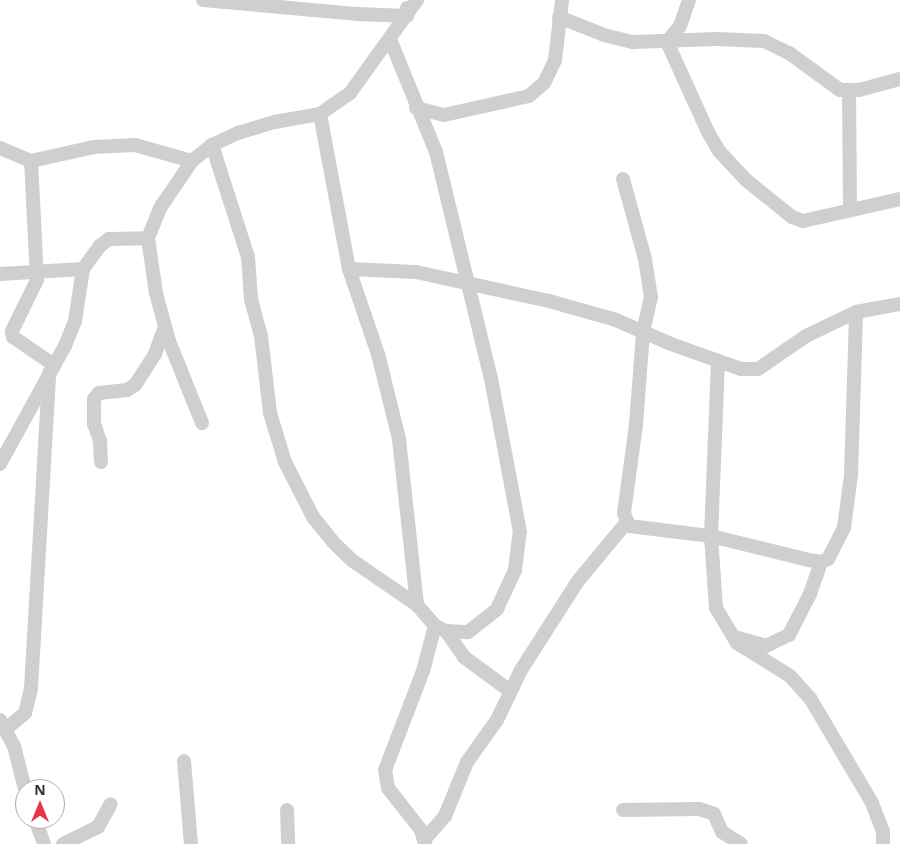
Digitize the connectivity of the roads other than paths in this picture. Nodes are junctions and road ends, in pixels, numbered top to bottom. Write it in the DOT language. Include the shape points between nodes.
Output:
graph roads {
  1 [pos="203,0"];
  2 [pos="408,0"];
  3 [pos="417,0"];
  4 [pos="562,0"];
  5 [pos="689,0"];
  6 [pos="407,16"];
  7 [pos="559,17"];
  8 [pos="390,39"];
  9 [pos="667,42"];
  10 [pos="900,79"];
  11 [pos="849,90"];
  12 [pos="416,108"];
  13 [pos="320,114"];
  14 [pos="212,146"];
  15 [pos="0,148"];
  16 [pos="192,160"];
  17 [pos="31,161"];
  18 [pos="623,179"];
  19 [pos="900,199"];
  20 [pos="850,208"];
  21 [pos="148,238"];
  22 [pos="83,269"];
  23 [pos="349,269"];
  24 [pos="36,270"];
  25 [pos="0,274"];
  26 [pos="469,284"];
  27 [pos="900,304"];
  28 [pos="856,312"];
  29 [pos="165,327"];
  30 [pos="642,333"];
  31 [pos="718,362"];
  32 [pos="52,369"];
  33 [pos="202,423"];
  34 [pos="101,462"];
  35 [pos="0,464"];
  36 [pos="626,523"];
  37 [pos="711,536"];
  38 [pos="821,562"];
  39 [pos="417,605"];
  40 [pos="440,628"];
  41 [pos="730,635"];
  42 [pos="510,691"];
  43 [pos="3,724"];
  44 [pos="184,761"];
  45 [pos="22,779"];
  46 [pos="111,804"];
  47 [pos="287,810"];
  48 [pos="623,810"];
  49 [pos="39,829"];
  50 [pos="425,842"];
  51 [pos="44,844"];
  52 [pos="63,844"];
  53 [pos="191,844"];
  54 [pos="288,844"];
  55 [pos="741,844"];
  56 [pos="883,844"];
  1 -- 6 [label="street"];
  2 -- 6 [label="street"];
  3 -- 6 [label="street"];
  4 -- 7 [label="street"];
  5 -- 9 [label="street" via="680,26"];
  6 -- 8 [label="street"];
  7 -- 9 [label="street" via="604,35 634,42"];
  7 -- 12 [label="street" via="555,60 544,83 529,96 444,115"];
  8 -- 12 [label="street"];
  8 -- 13 [label="street" via="350,93"];
  9 -- 11 [label="street" via="764,41 789,53 840,90"];
  9 -- 20 [label="street" via="708,132 719,151 746,180 792,217 803,221"];
  10 -- 11 [label="street"];
  11 -- 20 [label="street"];
  12 -- 26 [label="street" via="430,131"];
  13 -- 14 [label="street" via="275,122 238,133"];
  13 -- 23 [label="street"];
  14 -- 16 [label="street"];
  14 -- 39 [label="street" via="248,257 251,300 261,336 270,413 285,462 313,517 334,542 353,561"];
  15 -- 17 [label="street"];
  16 -- 17 [label="street" via="143,147 113,146"];
  16 -- 21 [label="street" via="160,208"];
  17 -- 24 [label="street"];
  18 -- 30 [label="street" via="650,280 650,310"];
  19 -- 20 [label="street"];
  21 -- 22 [label="street" via="109,239"];
  21 -- 29 [label="street"];
  22 -- 24 [label="street"];
  22 -- 32 [label="street" via="75,321"];
  23 -- 26 [label="street" via="400,270"];
  23 -- 39 [label="street" via="378,354 399,439"];
  24 -- 25 [label="street"];
  24 -- 32 [label="street" via="34,287 12,331 13,337"];
  26 -- 30 [label="street" via="590,311"];
  26 -- 40 [label="street" via="510,465 520,552 497,609 468,632"];
  27 -- 28 [label="street"];
  28 -- 31 [label="street" via="806,336 758,369 741,369"];
  28 -- 38 [label="street" via="855,412 848,505 838,545 828,559"];
  29 -- 33 [label="street"];
  29 -- 34 [label="street" via="155,354 135,385 127,390 98,393 94,399 94,424 100,441"];
  30 -- 31 [label="street"];
  30 -- 36 [label="street" via="636,425 624,513"];
  31 -- 37 [label="street"];
  32 -- 35 [label="street"];
  32 -- 43 [label="street" via="31,689 25,713"];
  36 -- 37 [label="street" via="646,529"];
  36 -- 42 [label="street" via="578,581"];
  37 -- 38 [label="street"];
  37 -- 41 [label="street" via="716,608"];
  38 -- 41 [label="street" via="810,594 789,635 766,646"];
  39 -- 40 [label="street"];
  40 -- 42 [label="street" via="464,657"];
  40 -- 50 [label="street" via="385,770 388,788"];
  41 -- 56 [label="street" via="756,658 790,676 810,698 872,803 883,831"];
  42 -- 50 [label="street" via="497,720 466,762 445,816"];
  43 -- 45 [label="street" via="14,746"];
  44 -- 53 [label="street"];
  46 -- 52 [label="street" via="98,826"];
  47 -- 54 [label="street"];
  48 -- 55 [label="street" via="699,809 714,814 722,832"];
  49 -- 51 [label="street"];
}
